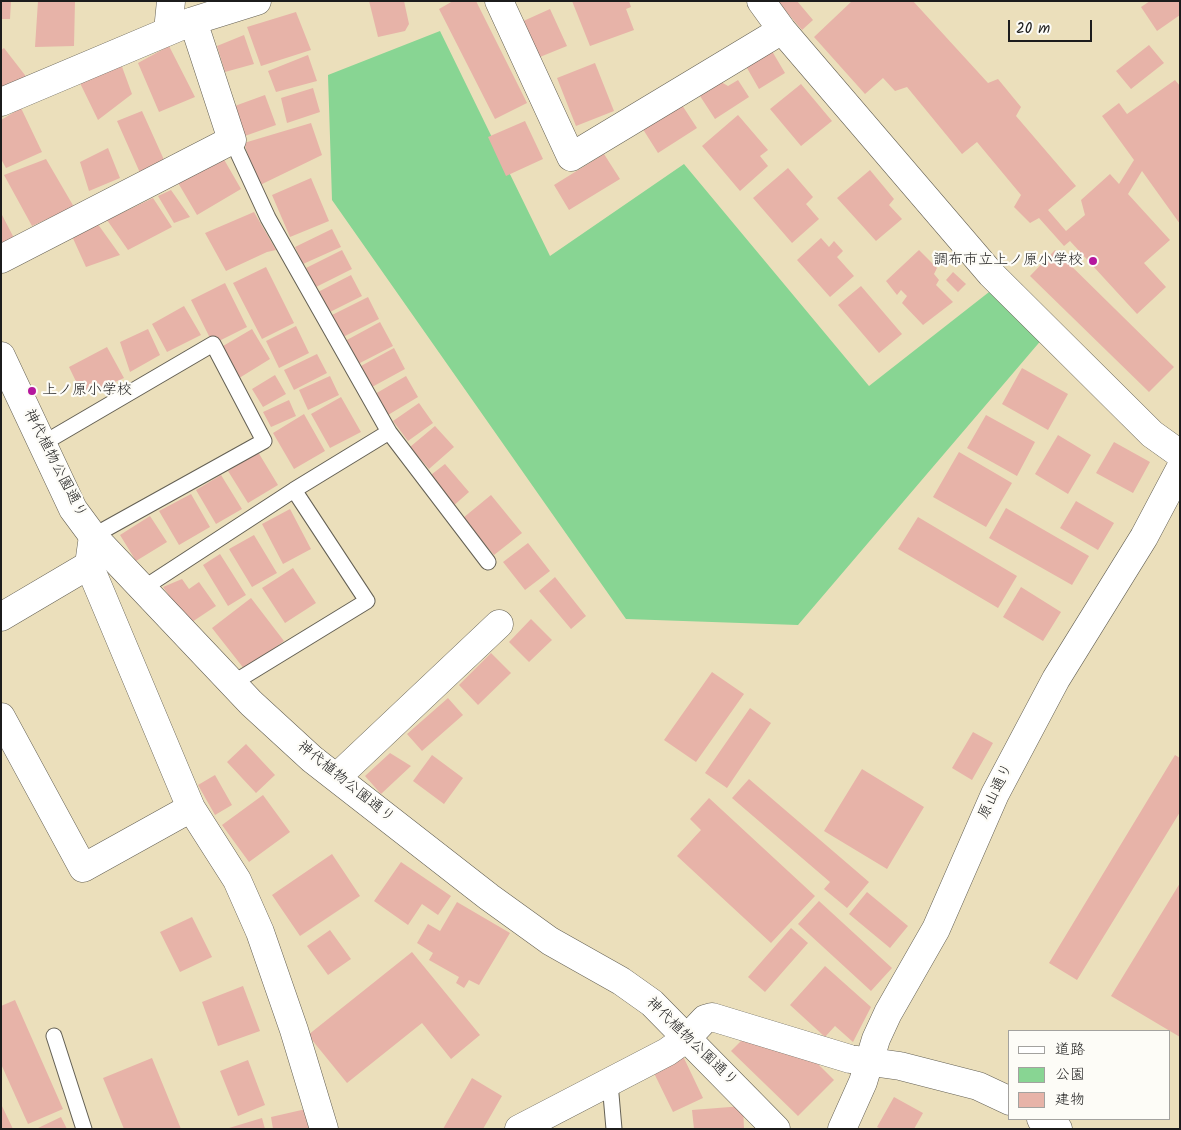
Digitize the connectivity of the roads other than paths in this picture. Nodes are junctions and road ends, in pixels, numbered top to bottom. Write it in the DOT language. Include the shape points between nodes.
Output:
graph roads {
  1 [pos="171,1"];
  2 [pos="257,1"];
  3 [pos="499,1"];
  4 [pos="761,1"];
  5 [pos="181,26"];
  6 [pos="782,30"];
  7 [pos="1,102"];
  8 [pos="232,140"];
  9 [pos="1,259"];
  10 [pos="1,356"];
  11 [pos="389,432"];
  12 [pos="42,444"];
  13 [pos="1180,454"];
  14 [pos="1180,469"];
  15 [pos="294,490"];
  16 [pos="93,536"];
  17 [pos="488,562"];
  18 [pos="89,565"];
  19 [pos="142,589"];
  20 [pos="1,617"];
  21 [pos="499,624"];
  22 [pos="232,683"];
  23 [pos="1,717"];
  24 [pos="337,777"];
  25 [pos="191,808"];
  26 [pos="54,1036"];
  27 [pos="688,1038"];
  28 [pos="868,1062"];
  29 [pos="610,1082"];
  30 [pos="1008,1100"];
  31 [pos="1043,1120"];
  32 [pos="84,1129"];
  33 [pos="324,1129"];
  34 [pos="519,1129"];
  35 [pos="614,1129"];
  36 [pos="776,1129"];
  37 [pos="842,1129"];
  38 [pos="1058,1129"];
  1 -- 5 [label="street"];
  2 -- 5 [label="street"];
  3 -- 6 [label="street" via="572,157"];
  4 -- 6 [label="street"];
  5 -- 7 [label="street"];
  5 -- 8 [label="street"];
  6 -- 13 [label="street" via="991,274 1152,434"];
  8 -- 9 [label="street"];
  8 -- 11 [label="lane" via="268,218"];
  10 -- 12 [label="street, 神代植物公園通り"];
  11 -- 15 [label="lane"];
  11 -- 17 [label="lane"];
  12 -- 16 [label="street, 神代植物公園通り" via="73,509"];
  12 -- 16 [label="lane" via="213,344 264,442"];
  14 -- 28 [label="street, 原山通り" via="1144,538 1056,678 995,794 936,929 888,1013"];
  15 -- 19 [label="lane"];
  15 -- 22 [label="lane" via="367,601"];
  16 -- 18 [label="street"];
  16 -- 19 [label="street, 神代植物公園通り"];
  18 -- 20 [label="street"];
  18 -- 25 [label="street"];
  19 -- 22 [label="street, 神代植物公園通り"];
  21 -- 24 [label="street"];
  22 -- 24 [label="street, 神代植物公園通り" via="269,721"];
  23 -- 25 [label="street" via="83,868"];
  24 -- 27 [label="street, 神代植物公園通り" via="461,876 550,941 637,992"];
  25 -- 33 [label="street" via="237,880 260,932"];
  26 -- 32 [label="lane"];
  27 -- 28 [label="street" via="712,1017"];
  27 -- 29 [label="street"];
  27 -- 36 [label="street, 神代植物公園通り"];
  28 -- 30 [label="street" via="900,1066 978,1086"];
  28 -- 37 [label="street, 原山通り" via="863,1082"];
  29 -- 34 [label="street"];
  29 -- 35 [label="lane"];
  31 -- 38 [label="street"];
}
